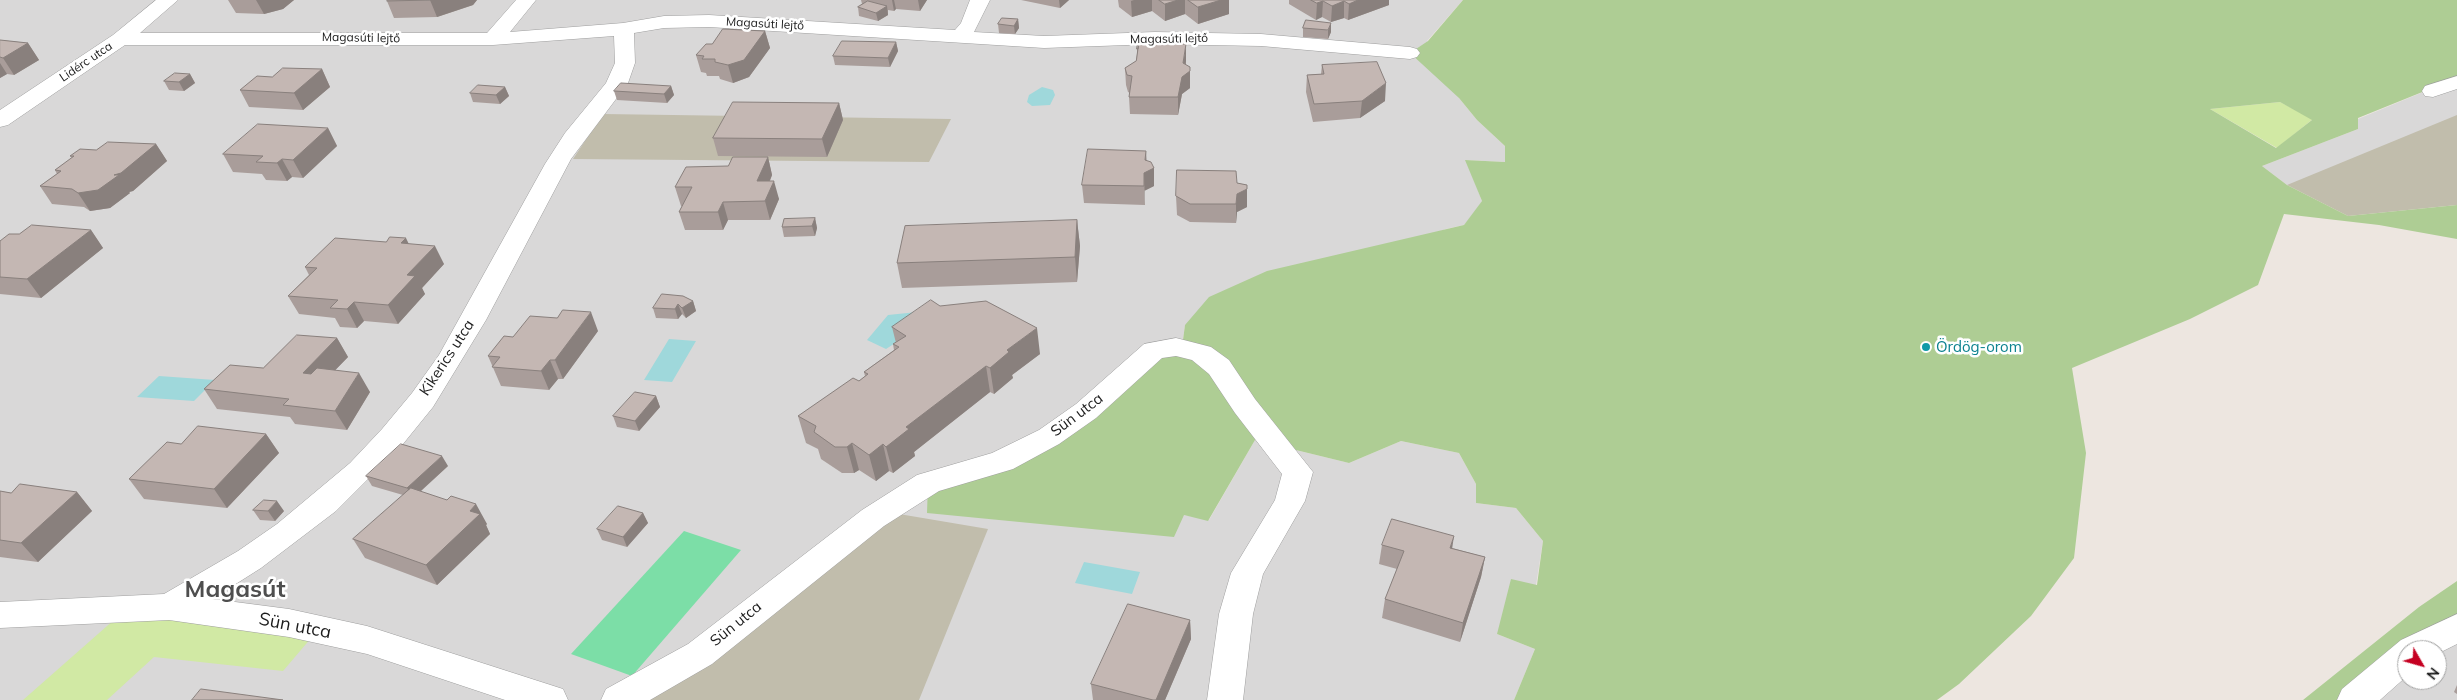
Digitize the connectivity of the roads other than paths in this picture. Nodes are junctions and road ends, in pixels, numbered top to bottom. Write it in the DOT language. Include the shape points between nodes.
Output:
graph roads {
  1 [pos="168,0"];
  2 [pos="526,0"];
  3 [pos="980,0"];
  4 [pos="622,29"];
  5 [pos="959,38"];
  6 [pos="120,39"];
  7 [pos="492,39"];
  8 [pos="1410,53"];
  9 [pos="2457,82"];
  10 [pos="2433,90"];
  11 [pos="0,120"];
  12 [pos="169,607"];
  13 [pos="0,616"];
  14 [pos="2457,628"];
  15 [pos="2433,640"];
  16 [pos="2397,664"];
  17 [pos="550,700"];
  18 [pos="618,700"];
  19 [pos="1225,700"];
  20 [pos="2355,700"];
  1 -- 6 [label="street, Lidérc utca"];
  2 -- 7 [label="street"];
  3 -- 5 [label="street" via="970,24"];
  4 -- 5 [label="street, Magasúti lejtő" via="664,22 709,21"];
  4 -- 7 [label="street, Magasúti lejtő"];
  4 -- 12 [label="street, Kikerics utca" via="625,62 620,76 545,182 511,251 448,362 402,426 358,476 247,562"];
  5 -- 8 [label="street, Magasúti lejtő" via="1044,42 1155,38 1261,40"];
  6 -- 7 [label="street, Magasúti lejtő"];
  6 -- 11 [label="street, Lidérc utca"];
  9 -- 10 [label="street"];
  12 -- 13 [label="street, Sün utca"];
  12 -- 17 [label="street, Sün utca" via="289,623 367,640"];
  14 -- 15 [label="street"];
  16 -- 20 [label="street"];
  18 -- 19 [label="street, Sün utca" via="700,654 880,513 928,483 1002,461 1049,437 1086,411 1154,350 1176,347 1201,354 1219,367 1298,472 1290,501 1247,573 1236,614"];
}
